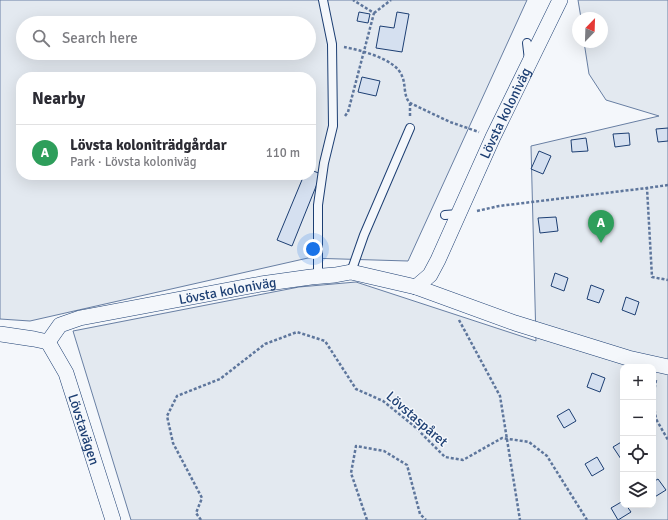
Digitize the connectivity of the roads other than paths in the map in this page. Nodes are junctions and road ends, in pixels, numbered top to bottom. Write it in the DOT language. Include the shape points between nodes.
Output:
graph roads {
  1 [pos="323,0"];
  2 [pos="560,0"];
  3 [pos="527,43"];
  4 [pos="530,62"];
  5 [pos="410,128"];
  6 [pos="351,272"];
  7 [pos="318,276"];
  8 [pos="416,287"];
  9 [pos="0,334"];
  10 [pos="48,342"];
  11 [pos="663,366"];
  12 [pos="113,520"];
  1 -- 7 [label="lane" via="332,44 333,126 318,205"];
  2 -- 4 [label="street, Lövsta koloniväg"];
  3 -- 4 [label="lane"];
  4 -- 8 [label="street, Lövsta koloniväg" via="451,215 438,260 430,275"];
  5 -- 6 [label="lane"];
  6 -- 7 [label="street, Lövsta koloniväg"];
  6 -- 8 [label="street, Lövsta koloniväg"];
  7 -- 10 [label="street, Lövsta koloniväg" via="261,284 80,318 60,325"];
  8 -- 11 [label="street, Lövsta koloniväg" via="515,323 628,358"];
  9 -- 10 [label="street"];
  10 -- 12 [label="street, Lövstavägen" via="66,373"];
}
